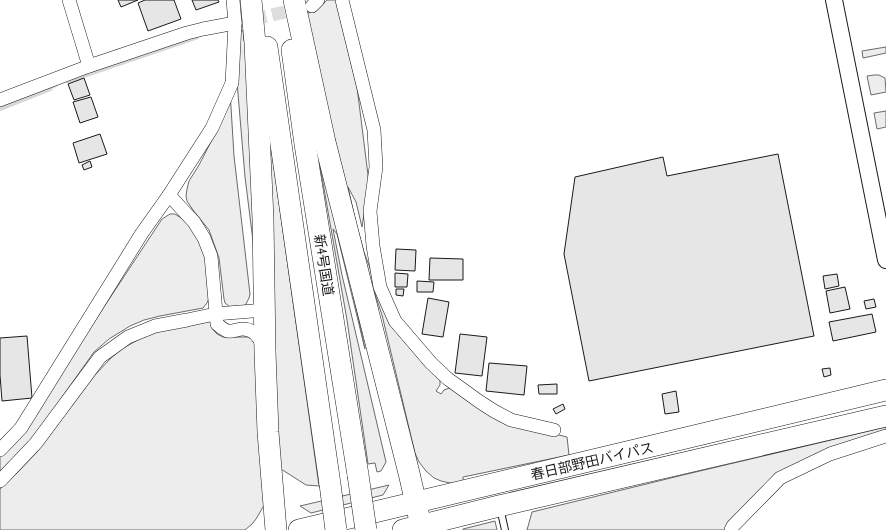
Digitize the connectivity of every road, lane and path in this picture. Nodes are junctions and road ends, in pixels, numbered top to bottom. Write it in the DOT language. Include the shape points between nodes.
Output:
graph roads {
  1 [pos="69,0"];
  2 [pos="233,0"];
  3 [pos="251,0"];
  4 [pos="261,0"];
  5 [pos="286,0"];
  6 [pos="342,0"];
  7 [pos="834,0"];
  8 [pos="308,2"];
  9 [pos="235,23"];
  10 [pos="89,66"];
  11 [pos="0,100"];
  12 [pos="169,195"];
  13 [pos="886,260"];
  14 [pos="265,310"];
  15 [pos="215,314"];
  16 [pos="265,352"];
  17 [pos="886,390"];
  18 [pos="886,416"];
  19 [pos="554,430"];
  20 [pos="886,436"];
  21 [pos="0,450"];
  22 [pos="0,481"];
  23 [pos="416,502"];
  24 [pos="499,506"];
  25 [pos="415,529"];
  26 [pos="276,530"];
  27 [pos="299,530"];
  28 [pos="336,530"];
  29 [pos="366,530"];
  30 [pos="505,530"];
  31 [pos="731,530"];
  1 -- 10 [label="street"];
  2 -- 9 [label="street"];
  3 -- 14 [label="highway" via="263,219"];
  4 -- 28 [label="highway, 新4号国道, bridge"];
  5 -- 29 [label="highway, 新4号国道, bridge" via="306,152"];
  6 -- 19 [label="street" via="374,130 376,167 370,211 373,246 380,287 395,321 431,363 480,402 511,420"];
  7 -- 13 [label="street"];
  8 -- 23 [label="highway" via="325,142"];
  9 -- 10 [label="street" via="187,33"];
  9 -- 12 [label="street" via="232,83 212,128"];
  10 -- 11 [label="street"];
  12 -- 15 [label="street" via="194,222 211,256"];
  12 -- 21 [label="street" via="142,233 21,428"];
  14 -- 15 [label="street"];
  14 -- 16 [label="highway"];
  15 -- 16 [label="street" via="217,324 222,329 244,329 256,334 261,339"];
  15 -- 22 [label="street" via="155,326 128,337 100,357 36,443"];
  16 -- 26 [label="highway"];
  17 -- 23 [label="highway, 春日部野田バイパス"];
  18 -- 24 [label="highway, 春日部野田バイパス"];
  20 -- 31 [label="street" via="830,454 780,478"];
  23 -- 25 [label="highway"];
  23 -- 27 [label="highway, 春日部野田バイパス"];
  24 -- 25 [label="highway, 春日部野田バイパス"];
  24 -- 30 [label="lane"];
}
